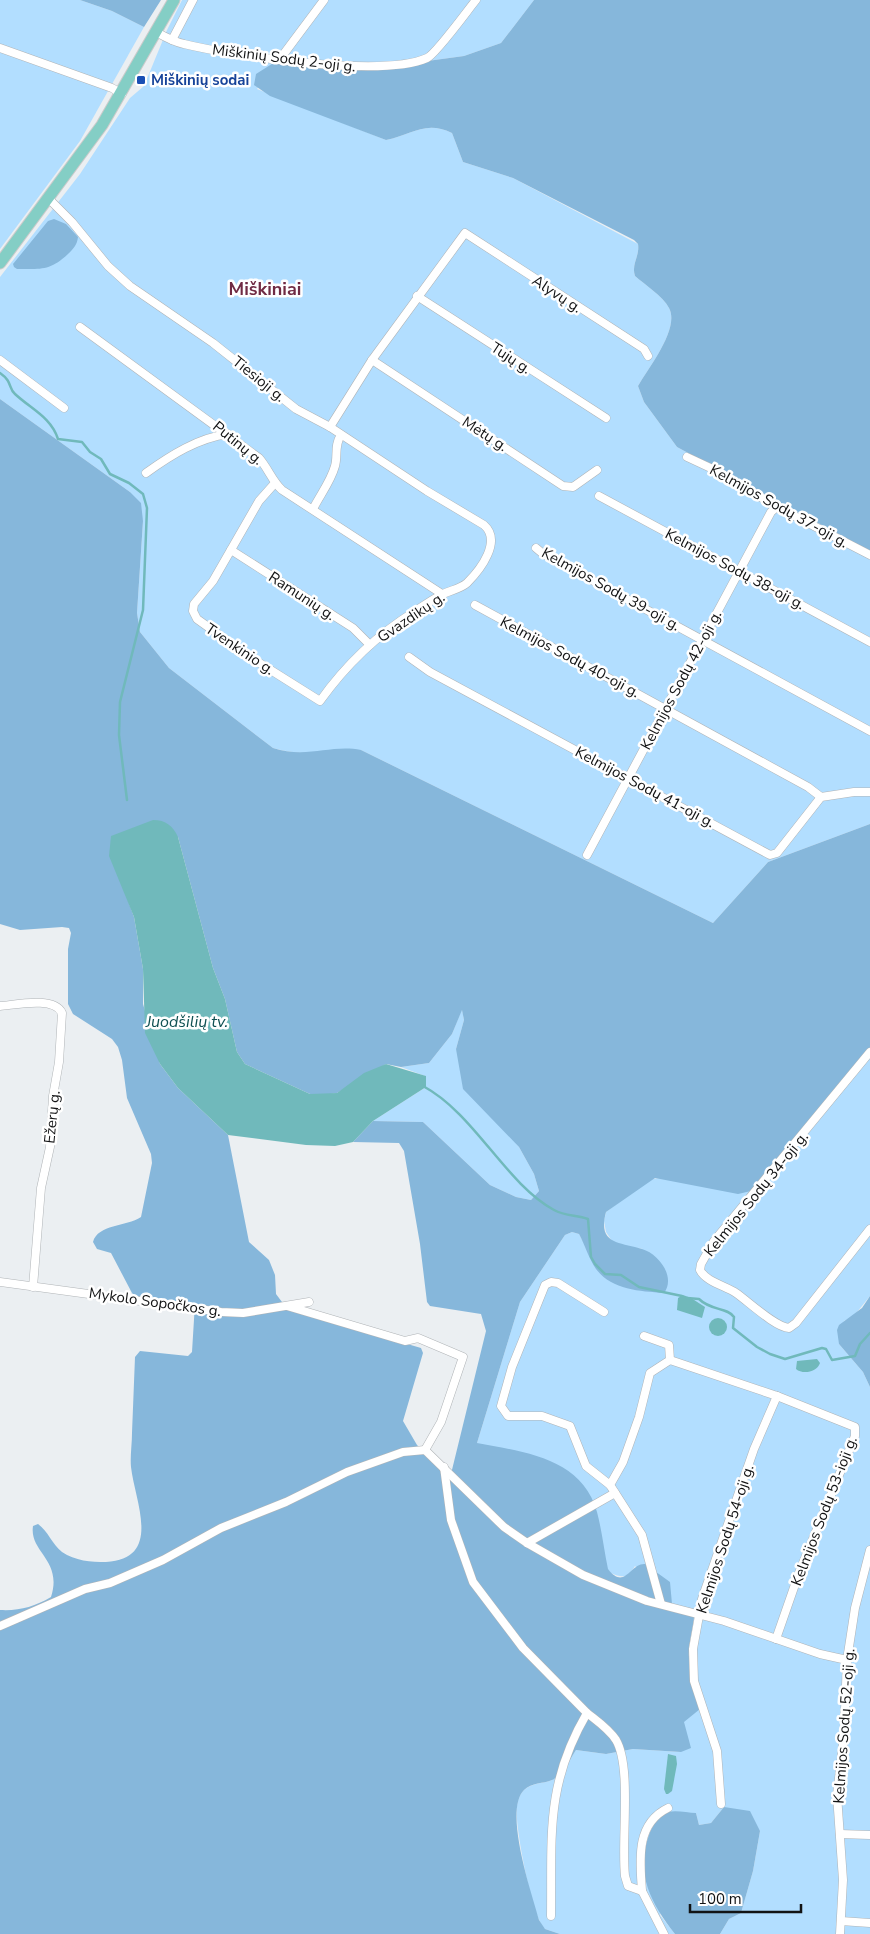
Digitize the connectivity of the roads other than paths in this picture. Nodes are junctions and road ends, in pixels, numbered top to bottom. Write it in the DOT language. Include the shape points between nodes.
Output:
graph roads {
  1 [pos="174,0"];
  2 [pos="193,0"];
  3 [pos="324,0"];
  4 [pos="476,0"];
  5 [pos="156,32"];
  6 [pos="172,40"];
  7 [pos="0,48"];
  8 [pos="280,58"];
  9 [pos="122,94"];
  10 [pos="49,199"];
  11 [pos="0,263"];
  12 [pos="417,296"];
  13 [pos="80,327"];
  14 [pos="648,356"];
  15 [pos="0,360"];
  16 [pos="372,360"];
  17 [pos="64,408"];
  18 [pos="606,418"];
  19 [pos="330,427"];
  20 [pos="228,434"];
  21 [pos="340,435"];
  22 [pos="687,458"];
  23 [pos="598,470"];
  24 [pos="146,473"];
  25 [pos="275,483"];
  26 [pos="599,496"];
  27 [pos="777,507"];
  28 [pos="313,509"];
  29 [pos="490,531"];
  30 [pos="536,548"];
  31 [pos="231,550"];
  32 [pos="870,555"];
  33 [pos="740,571"];
  34 [pos="442,594"];
  35 [pos="475,605"];
  36 [pos="703,641"];
  37 [pos="870,642"];
  38 [pos="370,645"];
  39 [pos="409,657"];
  40 [pos="320,701"];
  41 [pos="665,709"];
  42 [pos="870,731"];
  43 [pos="628,778"];
  44 [pos="870,792"];
  45 [pos="821,797"];
  46 [pos="587,855"];
  47 [pos="0,1006"];
  48 [pos="870,1052"];
  49 [pos="870,1229"];
  50 [pos="0,1282"];
  51 [pos="33,1287"];
  52 [pos="309,1302"];
  53 [pos="285,1306"];
  54 [pos="604,1312"];
  55 [pos="644,1336"];
  56 [pos="670,1360"];
  57 [pos="777,1396"];
  58 [pos="425,1450"];
  59 [pos="444,1467"];
  60 [pos="610,1485"];
  61 [pos="615,1493"];
  62 [pos="527,1543"];
  63 [pos="870,1550"];
  64 [pos="867,1575"];
  65 [pos="661,1604"];
  66 [pos="699,1614"];
  67 [pos="0,1626"];
  68 [pos="776,1639"];
  69 [pos="847,1660"];
  70 [pos="587,1713"];
  71 [pos="721,1804"];
  72 [pos="668,1808"];
  73 [pos="840,1834"];
  74 [pos="870,1836"];
  75 [pos="642,1891"];
  76 [pos="551,1916"];
  77 [pos="841,1921"];
  78 [pos="870,1923"];
  79 [pos="664,1934"];
  80 [pos="840,1934"];
  1 -- 5 [label="main road"];
  2 -- 6 [label="street"];
  3 -- 8 [label="street"];
  4 -- 8 [label="street, Miškinių Sodų 2-oji g." via="428,58 358,67"];
  5 -- 6 [label="street, Miškinių Sodų 2-oji g."];
  5 -- 9 [label="main road"];
  6 -- 8 [label="street, Miškinių Sodų 2-oji g." via="222,52"];
  7 -- 9 [label="street"];
  9 -- 10 [label="main road"];
  10 -- 11 [label="main road"];
  10 -- 19 [label="street, Tiesioji g." via="120,278 213,342 296,409"];
  12 -- 14 [label="street, Alyvų g." via="465,233 644,349"];
  12 -- 16 [label="street"];
  12 -- 18 [label="street, Tujų g."];
  13 -- 20 [label="street, Putinų g."];
  15 -- 17 [label="street"];
  16 -- 19 [label="street"];
  16 -- 23 [label="street, Mėtų g." via="563,486 573,487"];
  19 -- 21 [label="street, Tiesioji g."];
  20 -- 24 [label="street" via="200,441"];
  20 -- 25 [label="street, Putinų g." via="259,458"];
  21 -- 28 [label="street" via="336,464"];
  21 -- 29 [label="street, Tiesioji g." via="484,524"];
  22 -- 27 [label="street, Kelmijos Sodų 37-oji g." via="717,471"];
  25 -- 28 [label="street, Putinų g."];
  25 -- 31 [label="street, Tvenkinio g." via="259,501"];
  26 -- 33 [label="street, Kelmijos Sodų 38-oji g."];
  27 -- 32 [label="street, Kelmijos Sodų 37-oji g."];
  27 -- 33 [label="street, Kelmijos Sodų 42-oji g." via="771,512"];
  28 -- 34 [label="street, Putinų g."];
  29 -- 34 [label="street, Gvazdikų g." via="491,547 475,572 466,583"];
  30 -- 36 [label="street, Kelmijos Sodų 39-oji g."];
  31 -- 38 [label="street, Ramunių g." via="353,628"];
  31 -- 40 [label="street, Tvenkinio g." via="213,581 194,604 194,616 250,657"];
  33 -- 36 [label="street, Kelmijos Sodų 42-oji g."];
  33 -- 37 [label="street, Kelmijos Sodų 38-oji g."];
  34 -- 38 [label="street, Gvazdikų g."];
  35 -- 41 [label="street, Kelmijos Sodų 40-oji g."];
  36 -- 41 [label="street, Kelmijos Sodų 42-oji g."];
  36 -- 42 [label="street, Kelmijos Sodų 39-oji g."];
  38 -- 40 [label="street, Gvazdikų g." via="337,677"];
  39 -- 43 [label="street, Kelmijos Sodų 41-oji g." via="430,672"];
  41 -- 43 [label="street, Kelmijos Sodų 42-oji g."];
  41 -- 45 [label="street, Kelmijos Sodų 40-oji g." via="808,786"];
  43 -- 45 [label="street, Kelmijos Sodų 41-oji g." via="770,855 777,853"];
  43 -- 46 [label="street, Kelmijos Sodų 42-oji g."];
  44 -- 45 [label="street"];
  47 -- 51 [label="street, Ežerų g." via="47,1003 57,1006 62,1012"];
  48 -- 49 [label="street, Kelmijos Sodų 34-oji g." via="714,1241 700,1270 789,1328"];
  50 -- 51 [label="street, Mykolo Sopočkos g."];
  51 -- 53 [label="street, Mykolo Sopočkos g." via="220,1312 243,1313"];
  52 -- 53 [label="street, Mykolo Sopočkos g."];
  53 -- 58 [label="street" via="405,1341 418,1338 463,1357 441,1422"];
  54 -- 60 [label="street" via="558,1283 545,1285 512,1367 501,1406 508,1416 542,1416 570,1426 586,1466"];
  55 -- 56 [label="street" via="669,1345"];
  56 -- 57 [label="street, Kelmijos Sodų 53-ioji g."];
  56 -- 60 [label="street" via="653,1370 648,1378 639,1417 623,1462"];
  57 -- 66 [label="street, Kelmijos Sodų 54-oji g." via="754,1449"];
  57 -- 68 [label="street, Kelmijos Sodų 53-ioji g." via="852,1424 856,1431"];
  58 -- 59 [label="street"];
  58 -- 67 [label="street" via="403,1452 347,1472 286,1502 221,1528 110,1584 85,1589"];
  59 -- 62 [label="street" via="504,1527"];
  59 -- 70 [label="street" via="451,1520 473,1582 523,1648"];
  60 -- 61 [label="street"];
  61 -- 62 [label="street"];
  61 -- 65 [label="street" via="642,1535"];
  62 -- 65 [label="street" via="582,1575"];
  63 -- 64 [label="street, Kelmijos Sodų 52-oji g."];
  64 -- 69 [label="street, Kelmijos Sodų 52-oji g."];
  65 -- 66 [label="street"];
  66 -- 68 [label="street"];
  66 -- 71 [label="street, Kelmijos Sodų 54-oji g." via="693,1649 694,1681 717,1751"];
  68 -- 69 [label="street"];
  69 -- 73 [label="street, Kelmijos Sodų 52-oji g." via="844,1736 837,1794"];
  70 -- 75 [label="street" via="608,1731 620,1752 624,1788 625,1876 628,1886"];
  70 -- 76 [label="street" via="562,1766 553,1803"];
  72 -- 75 [label="street" via="654,1816 640,1850"];
  73 -- 74 [label="street"];
  73 -- 77 [label="street, Kelmijos Sodų 52-oji g."];
  75 -- 79 [label="street"];
  77 -- 78 [label="street"];
  77 -- 80 [label="street, Kelmijos Sodų 52-oji g."];
}
